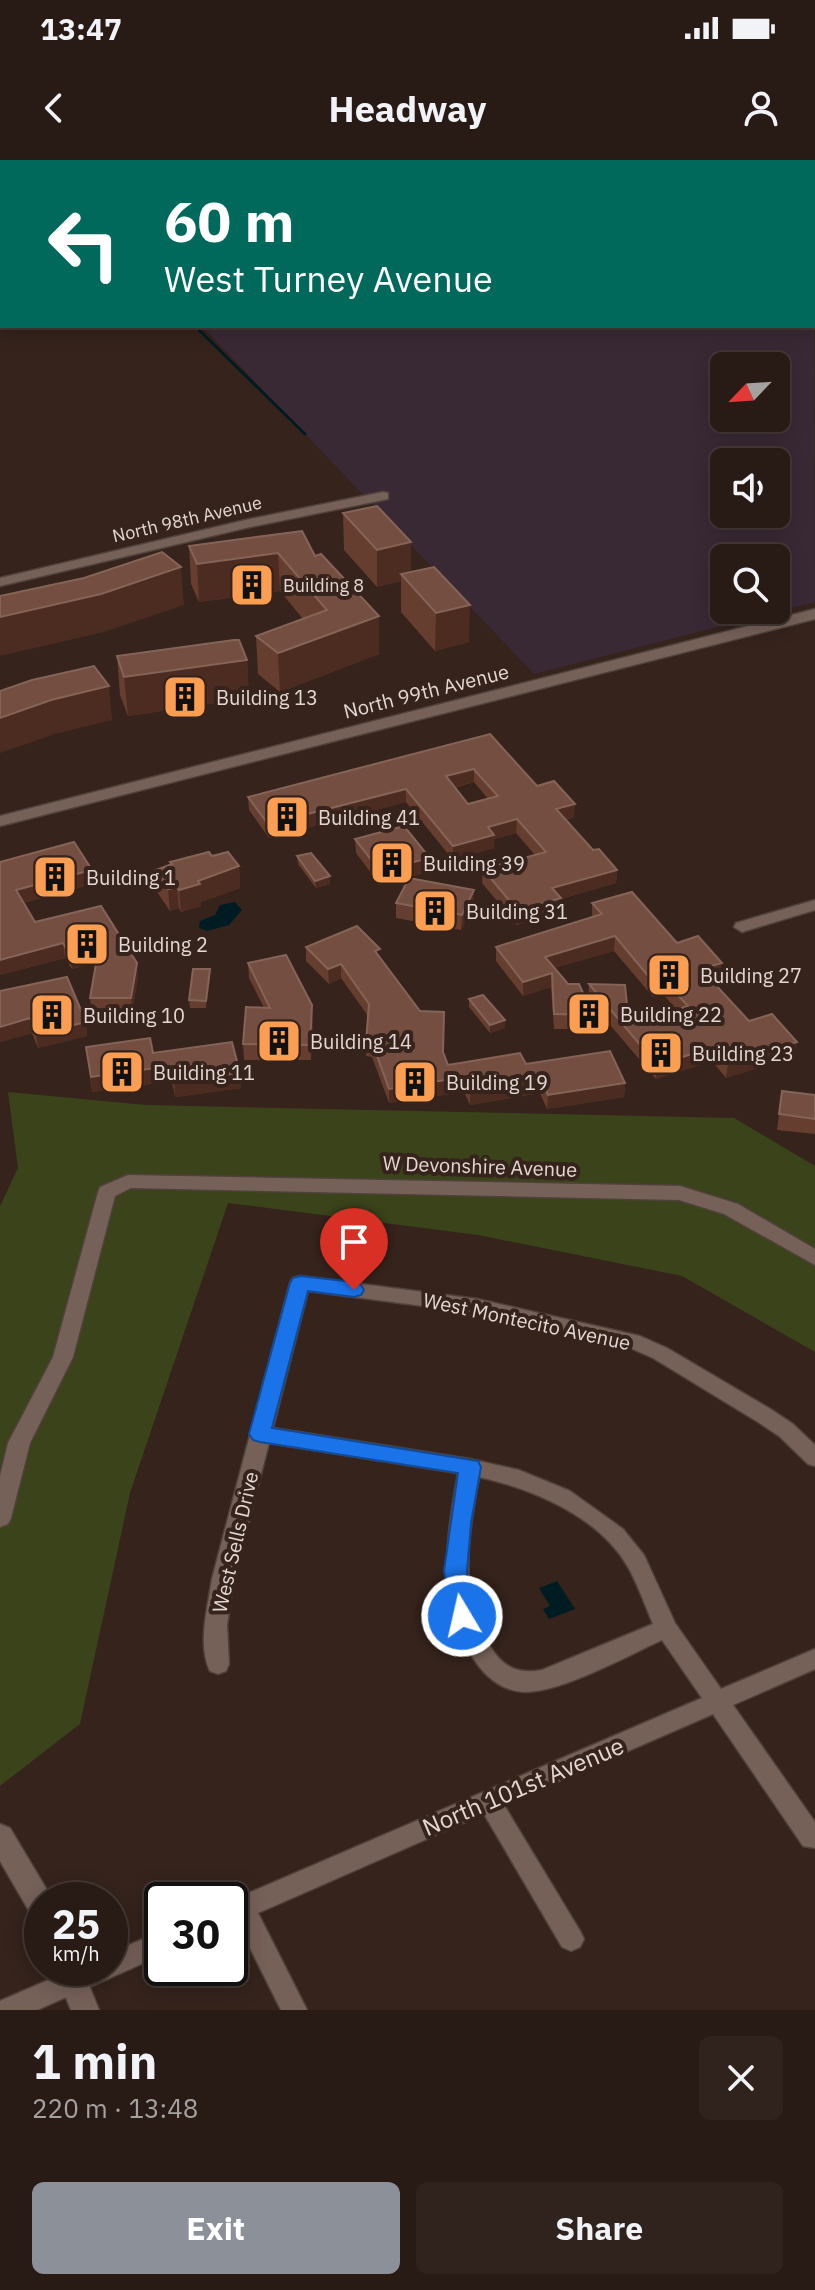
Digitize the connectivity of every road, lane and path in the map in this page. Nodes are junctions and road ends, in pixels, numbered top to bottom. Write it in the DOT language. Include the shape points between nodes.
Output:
graph roads {
  1 [pos="383,496"];
  2 [pos="0,582"];
  3 [pos="815,614"];
  4 [pos="0,821"];
  5 [pos="812,910"];
  6 [pos="742,927"];
  7 [pos="815,1258"];
  8 [pos="300,1283"];
  9 [pos="260,1434"];
  10 [pos="815,1458"];
  11 [pos="470,1467"];
  12 [pos="0,1518"];
  13 [pos="666,1628"];
  14 [pos="815,1659"];
  15 [pos="218,1664"];
  16 [pos="717,1702"];
  17 [pos="489,1801"];
  18 [pos="0,1836"];
  19 [pos="812,1838"];
  20 [pos="27,1882"];
  21 [pos="248,1905"];
  22 [pos="248,1931"];
  23 [pos="571,1939"];
  24 [pos="51,1986"];
  25 [pos="75,1986"];
  26 [pos="9,2010"];
  27 [pos="85,2010"];
  28 [pos="294,2010"];
  1 -- 2 [label="street, North 98th Avenue"];
  3 -- 4 [label="main road, North 99th Avenue"];
  5 -- 6 [label="street"];
  7 -- 12 [label="street, W Devonshire Avenue" via="731,1209 680,1193 128,1181 107,1192 63,1357 19,1443"];
  8 -- 9 [label="street, West Sells Drive"];
  8 -- 10 [label="street, West Montecito Avenue" via="477,1306 633,1341 765,1416"];
  9 -- 11 [label="street"];
  9 -- 15 [label="street, West Sells Drive" via="223,1579 216,1625"];
  11 -- 13 [label="street" via="511,1476 562,1497 605,1527 636,1561"];
  11 -- 13 [label="street" via="455,1571 457,1593 471,1638 490,1666 512,1680 540,1680"];
  13 -- 16 [label="street"];
  14 -- 16 [label="street, North 101st Avenue"];
  16 -- 17 [label="street, North 101st Avenue"];
  16 -- 19 [label="street"];
  17 -- 21 [label="street, North 101st Avenue"];
  17 -- 23 [label="street"];
  18 -- 20 [label="main road"];
  22 -- 28 [label="street"];
  24 -- 26 [label="street"];
  25 -- 27 [label="main road"];
}
